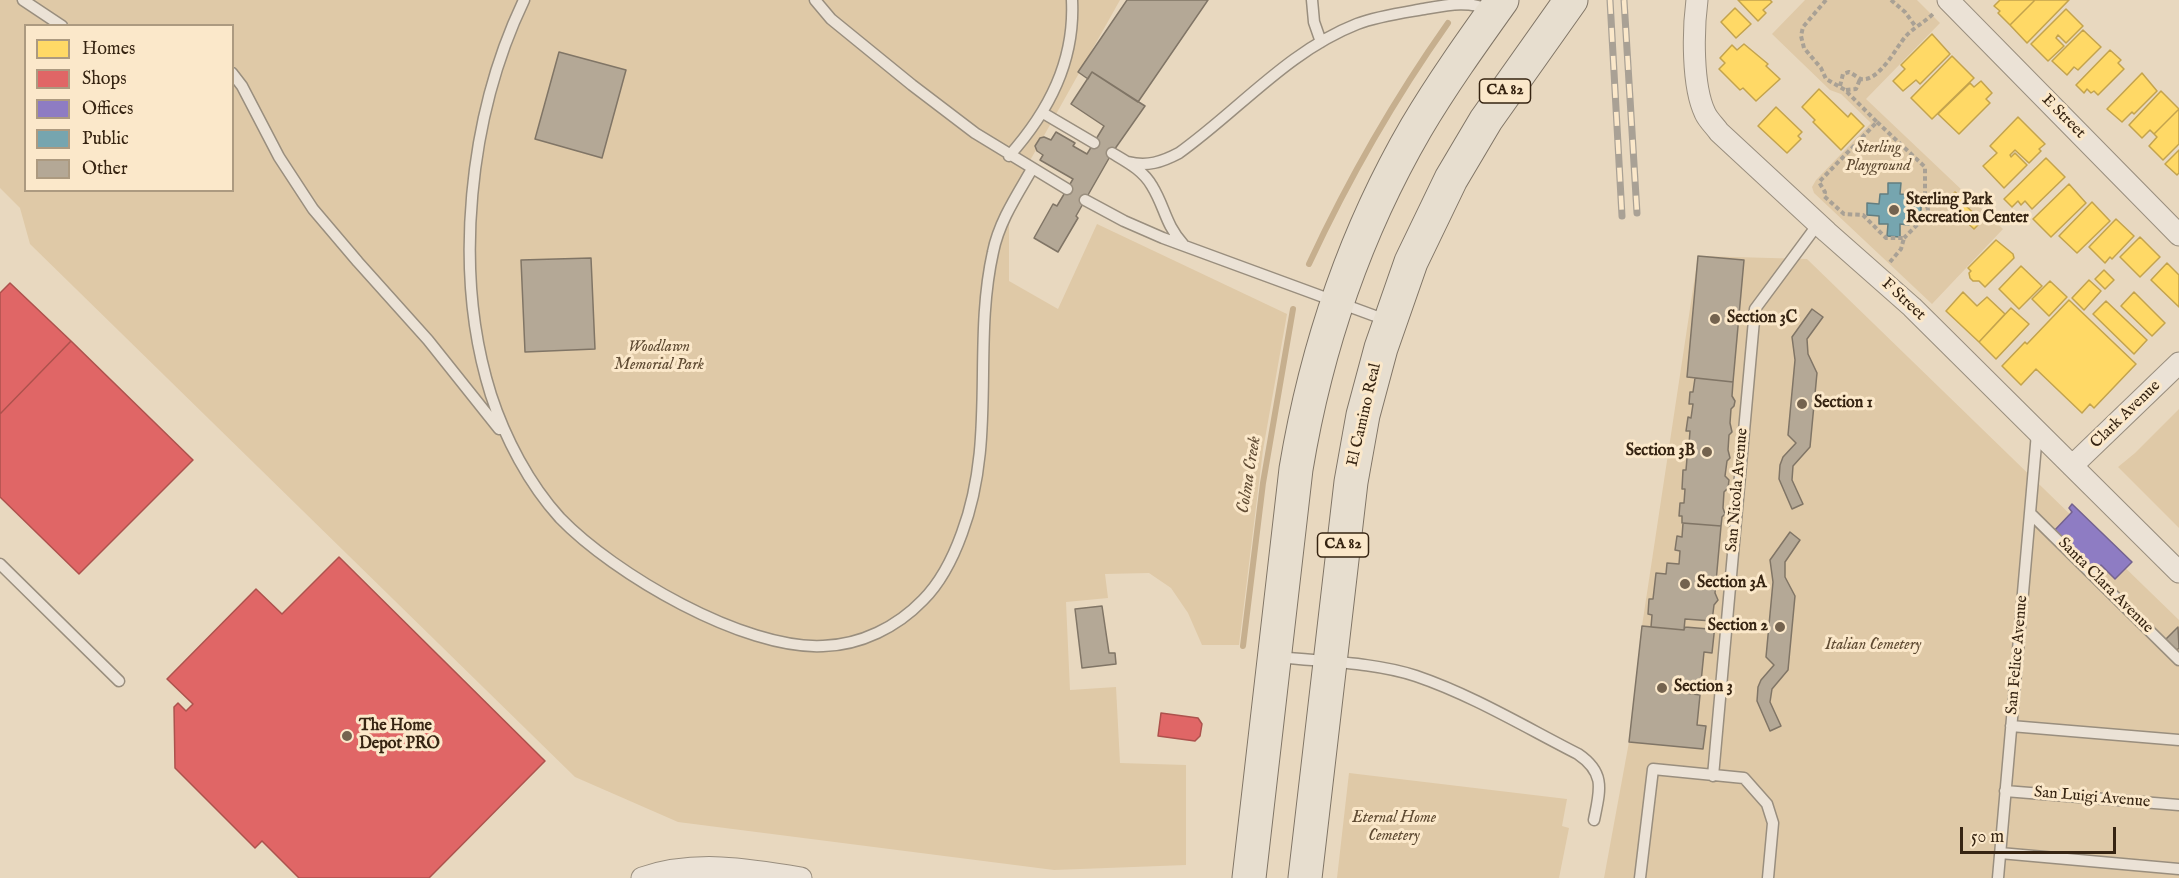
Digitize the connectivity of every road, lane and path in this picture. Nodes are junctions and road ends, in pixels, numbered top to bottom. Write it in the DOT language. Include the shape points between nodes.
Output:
graph roads {
  1 [pos="23,0"];
  2 [pos="524,0"];
  3 [pos="815,0"];
  4 [pos="1072,0"];
  5 [pos="1312,0"];
  6 [pos="1571,0"];
  7 [pos="1697,0"];
  8 [pos="1826,0"];
  9 [pos="1891,0"];
  10 [pos="1943,4"];
  11 [pos="1498,6"];
  12 [pos="59,24"];
  13 [pos="1916,27"];
  14 [pos="1320,42"];
  15 [pos="234,76"];
  16 [pos="1860,79"];
  17 [pos="1840,86"];
  18 [pos="1845,90"];
  19 [pos="1042,113"];
  20 [pos="1877,122"];
  21 [pos="1094,143"];
  22 [pos="1112,153"];
  23 [pos="1009,156"];
  24 [pos="1128,162"];
  25 [pos="1032,169"];
  26 [pos="1067,189"];
  27 [pos="1085,200"];
  28 [pos="1818,224"];
  29 [pos="2179,235"];
  30 [pos="1904,238"];
  31 [pos="1186,246"];
  32 [pos="1890,262"];
  33 [pos="1337,302"];
  34 [pos="1389,321"];
  35 [pos="2179,363"];
  36 [pos="2037,432"];
  37 [pos="515,451"];
  38 [pos="2072,466"];
  39 [pos="2030,513"];
  40 [pos="0,564"];
  41 [pos="2179,572"];
  42 [pos="1274,657"];
  43 [pos="2179,660"];
  44 [pos="1329,662"];
  45 [pos="119,681"];
  46 [pos="2011,726"];
  47 [pos="2179,740"];
  48 [pos="1713,776"];
  49 [pos="2005,791"];
  50 [pos="2179,805"];
  51 [pos="1594,820"];
  52 [pos="2000,854"];
  53 [pos="2179,869"];
  54 [pos="642,878"];
  55 [pos="801,878"];
  56 [pos="1249,878"];
  57 [pos="1305,878"];
  58 [pos="1640,878"];
  59 [pos="1768,878"];
  60 [pos="1998,878"];
  1 -- 12 [label="lane"];
  2 -- 37 [label="lane" via="499,61 484,122 471,240 481,356 494,403"];
  3 -- 23 [label="lane" via="831,19 912,86"];
  4 -- 19 [label="lane" via="1072,30 1066,59"];
  5 -- 14 [label="lane"];
  6 -- 34 [label="main road, El Camino Real / CA 82" via="1504,92 1461,160 1420,241"];
  7 -- 28 [label="street, F Street" via="1694,39 1705,114 1719,132"];
  8 -- 17 [label="path" via="1808,19 1801,36 1804,48 1826,79"];
  9 -- 13 [label="path"];
  10 -- 13 [label="path"];
  10 -- 29 [label="street, E Street"];
  11 -- 14 [label="lane" via="1458,3 1374,18"];
  11 -- 33 [label="main road" via="1405,147 1356,250"];
  13 -- 16 [label="path" via="1883,67 1869,78"];
  14 -- 24 [label="lane" via="1179,153 1153,164"];
  15 -- 37 [label="lane" via="313,209 435,348"];
  16 -- 17 [label="path" via="1849,72 1843,74"];
  16 -- 18 [label="path" via="1856,89"];
  17 -- 18 [label="path"];
  18 -- 20 [label="path"];
  19 -- 21 [label="lane"];
  19 -- 23 [label="lane"];
  20 -- 30 [label="path" via="1925,167 1928,210"];
  20 -- 30 [label="path" via="1819,182 1824,196 1844,214 1863,215 1886,238"];
  22 -- 24 [label="lane"];
  23 -- 25 [label="lane"];
  24 -- 31 [label="lane" via="1152,184 1167,223"];
  25 -- 26 [label="lane"];
  25 -- 37 [label="lane" via="1000,229 990,265 980,453 966,523 948,568 937,584 909,613 879,633 843,644 800,645 759,635 692,609 629,574 574,531 542,494"];
  27 -- 31 [label="lane"];
  28 -- 36 [label="street, F Street" via="1912,307"];
  28 -- 48 [label="lane, San Nicola Avenue" via="1755,309"];
  30 -- 32 [label="path"];
  31 -- 33 [label="lane"];
  33 -- 34 [label="lane"];
  33 -- 42 [label="main road" via="1300,447"];
  34 -- 44 [label="main road, El Camino Real / CA 82" via="1363,415 1350,482"];
  35 -- 38 [label="street, Clark Avenue"];
  36 -- 38 [label="street, F Street"];
  36 -- 39 [label="lane, San Felice Avenue"];
  38 -- 41 [label="street, F Street"];
  39 -- 43 [label="lane, Santa Clara Avenue"];
  39 -- 46 [label="lane, San Felice Avenue"];
  40 -- 45 [label="lane"];
  42 -- 44 [label="lane"];
  42 -- 56 [label="main road"];
  44 -- 51 [label="lane" via="1392,670 1435,684 1578,754 1598,777"];
  44 -- 57 [label="main road, El Camino Real / CA 82"];
  46 -- 47 [label="lane"];
  46 -- 49 [label="lane, San Felice Avenue"];
  48 -- 58 [label="lane" via="1653,769"];
  48 -- 59 [label="lane" via="1744,778 1767,804 1773,823"];
  49 -- 50 [label="lane, San Luigi Avenue"];
  49 -- 52 [label="lane, San Felice Avenue"];
  52 -- 53 [label="lane"];
  52 -- 60 [label="lane, San Felice Avenue"];
  54 -- 55 [label="street" via="681,868 713,867"];
}
